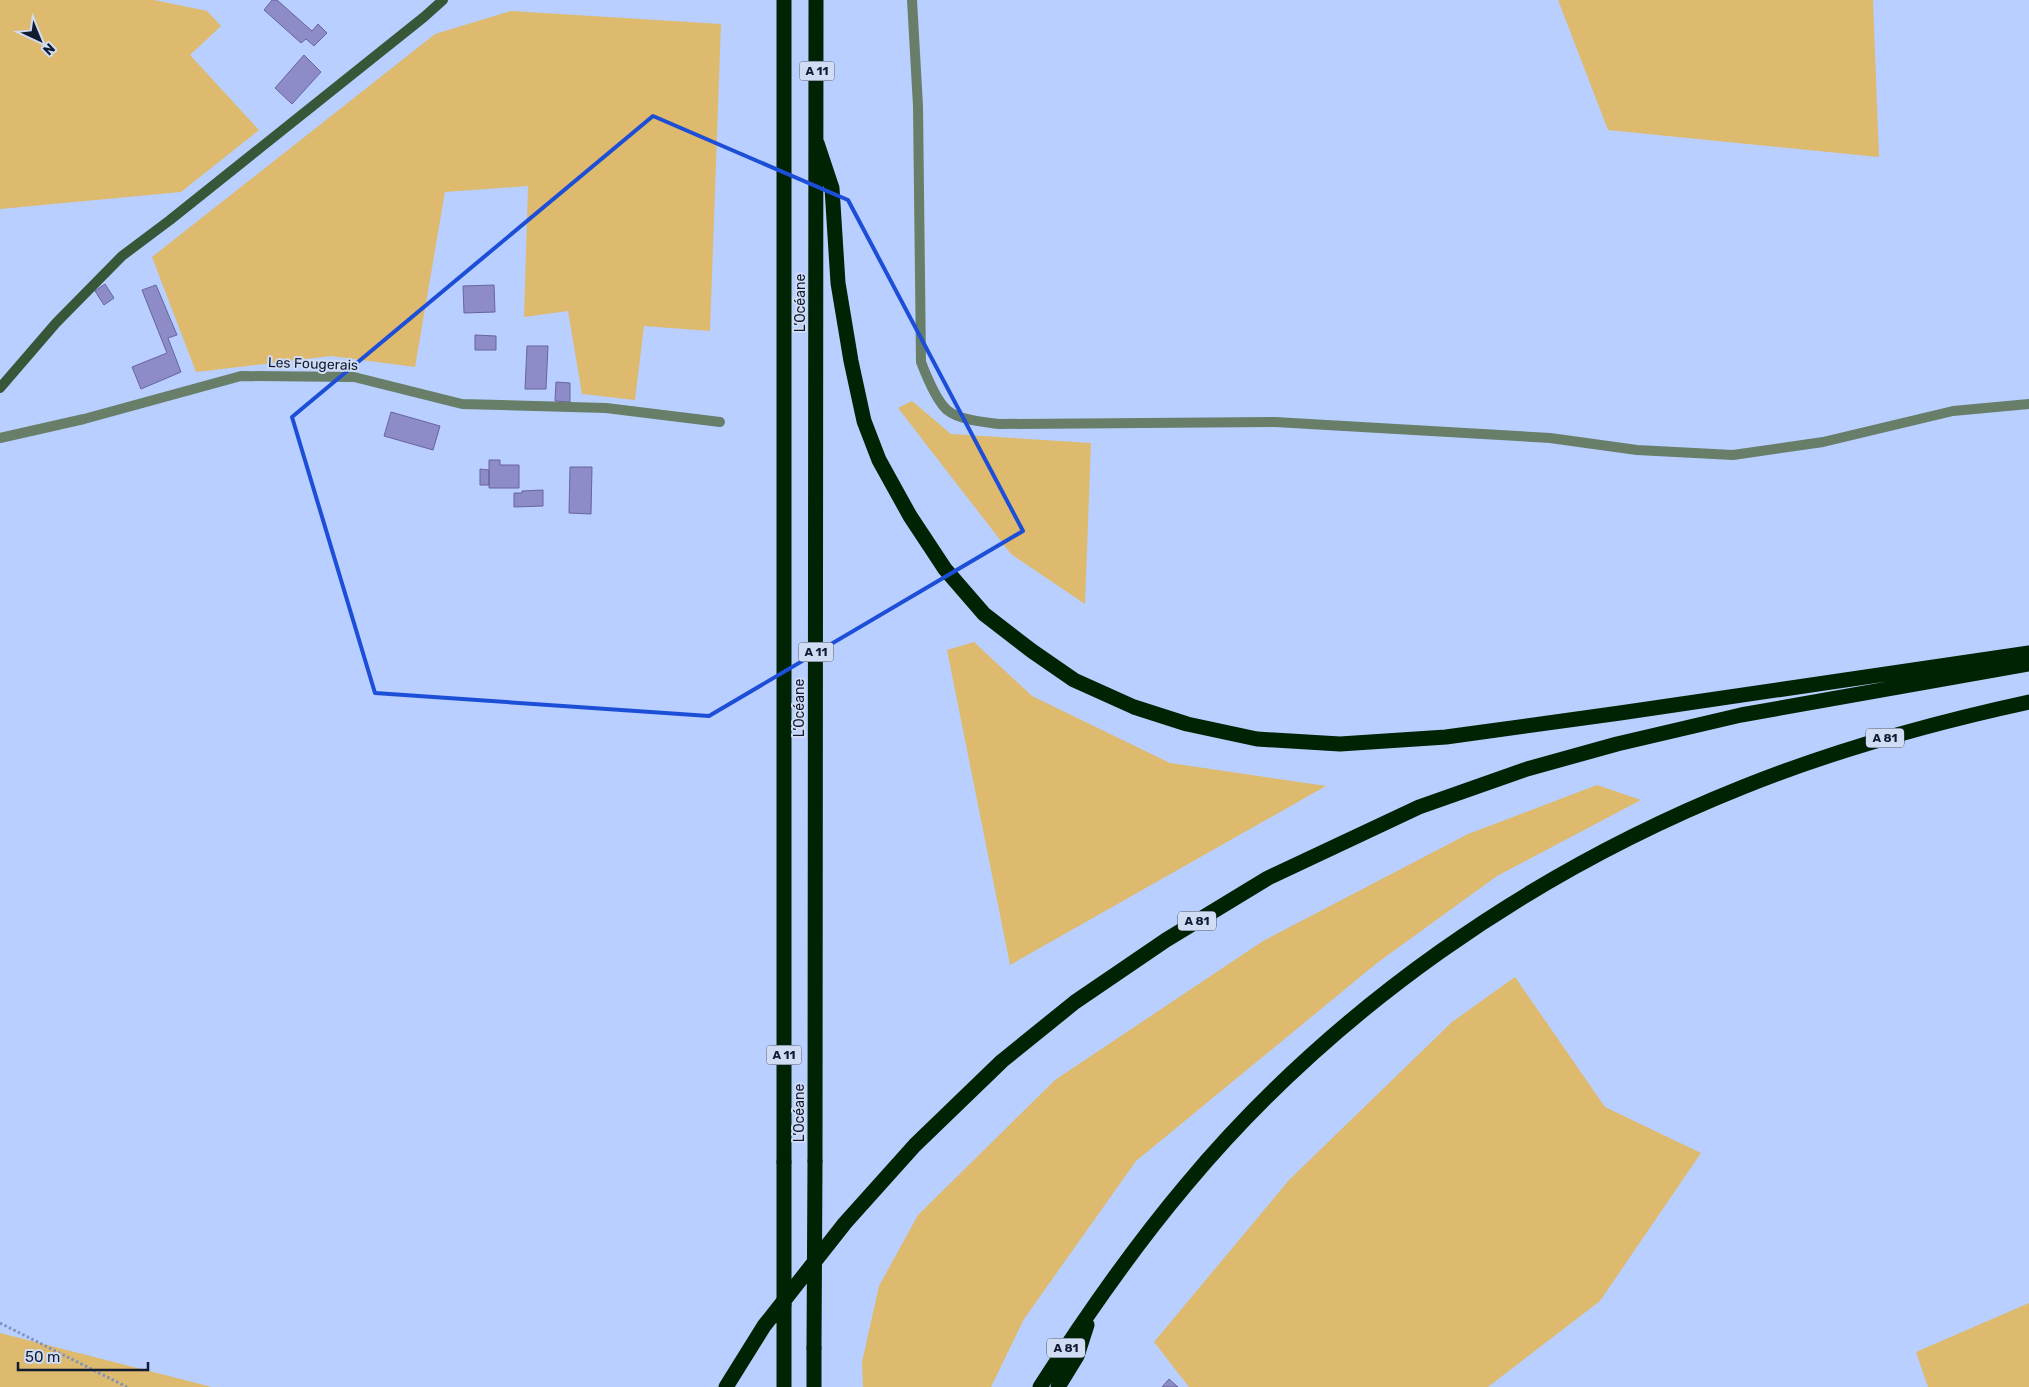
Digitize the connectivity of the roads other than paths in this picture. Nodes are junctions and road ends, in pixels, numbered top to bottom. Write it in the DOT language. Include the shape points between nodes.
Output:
graph roads {
  1 [pos="444,0"];
  2 [pos="784,0"];
  3 [pos="816,0"];
  4 [pos="912,0"];
  5 [pos="817,143"];
  6 [pos="0,388"];
  7 [pos="2029,404"];
  8 [pos="720,422"];
  9 [pos="0,438"];
  10 [pos="2029,653"];
  11 [pos="2029,664"];
  12 [pos="2029,702"];
  13 [pos="1092,1309"];
  14 [pos="726,1387"];
  15 [pos="784,1387"];
  16 [pos="814,1387"];
  17 [pos="1040,1387"];
  18 [pos="1058,1387"];
  1 -- 6 [label="street" via="122,256 56,323"];
  2 -- 15 [label="highway, L’Océane / A 11, bridge"];
  3 -- 5 [label="highway, L’Océane / A 11"];
  4 -- 7 [label="street" via="918,106 921,362 931,386 947,410 971,421 999,424 1275,422 1550,438 1637,450 1733,455 1824,442 1953,411"];
  5 -- 10 [label="highway" via="832,188 838,283 864,420 879,460 910,516 945,569 984,614 1074,680 1134,707 1187,724 1257,739 1340,744 1456,736"];
  5 -- 16 [label="highway, L’Océane / A 11, bridge"];
  8 -- 9 [label="street, Les Fougerais" via="606,408 462,404 354,377 241,376 84,420"];
  11 -- 14 [label="highway, A 81" via="1741,715 1608,746 1527,769 1420,808 1268,878 1166,940 1074,1002 1002,1061 915,1145 845,1223 764,1326"];
  12 -- 13 [label="highway, A 81" via="1946,720 1872,741 1744,786 1630,837 1491,918 1387,992 1322,1046 1266,1100 1187,1183"];
  13 -- 17 [label="highway, A 81"];
  13 -- 18 [label="highway" via="1077,1356"];
}
